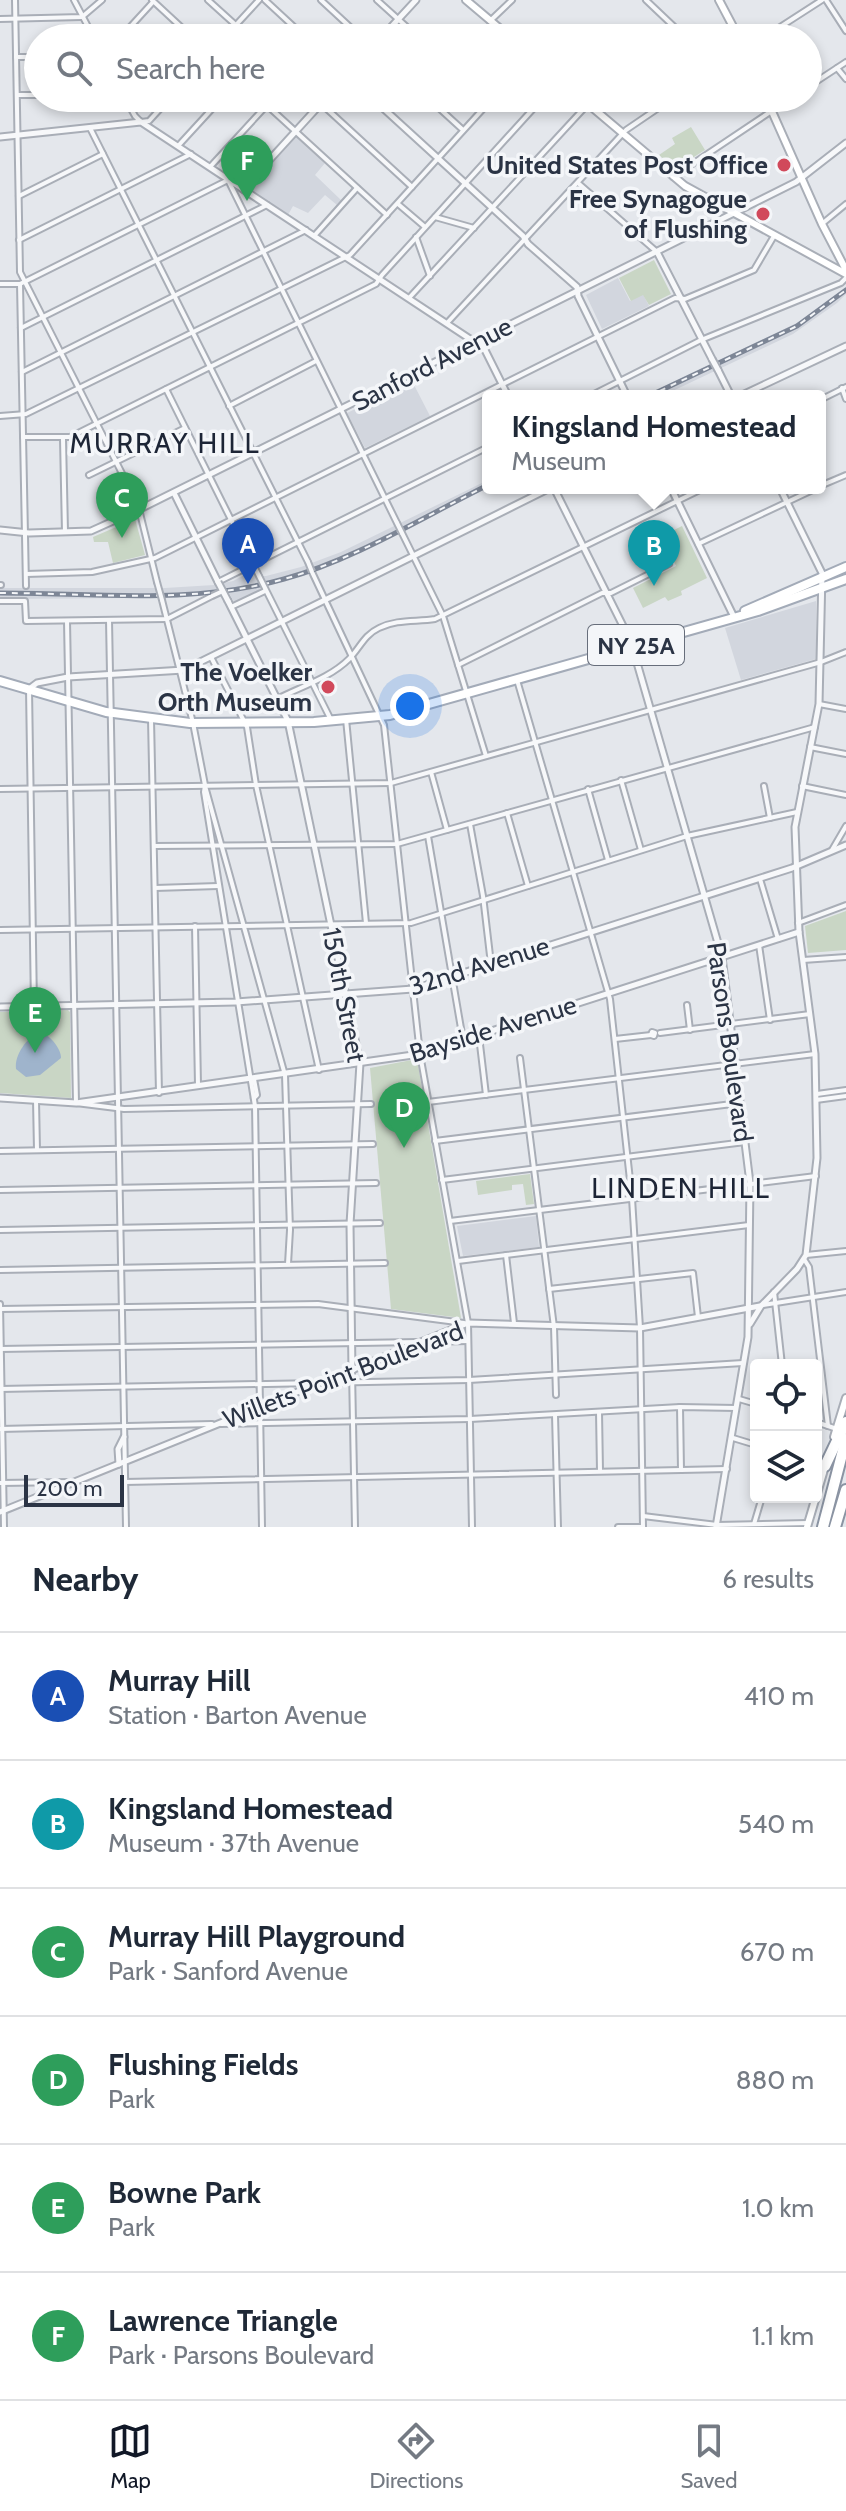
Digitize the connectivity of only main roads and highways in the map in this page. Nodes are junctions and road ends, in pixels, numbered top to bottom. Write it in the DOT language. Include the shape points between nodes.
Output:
graph roads {
  1 [pos="466,0"];
  2 [pos="720,0"];
  3 [pos="494,24"];
  4 [pos="732,24"];
  5 [pos="597,112"];
  6 [pos="771,112"];
  7 [pos="843,257"];
  8 [pos="846,274"];
  9 [pos="846,567"];
  10 [pos="846,579"];
  11 [pos="734,617"];
  12 [pos="0,681"];
  13 [pos="846,1398"];
  14 [pos="841,1426"];
  15 [pos="846,1439"];
  16 [pos="822,1463"];
  17 [pos="846,1490"];
  18 [pos="811,1503"];
  19 [pos="808,1525"];
  20 [pos="823,1527"];
  21 [pos="835,1527"];
  1 -- 3 [label="main road"];
  2 -- 4 [label="main road"];
  5 -- 8 [label="main road" via="691,190"];
  6 -- 7 [label="main road" via="822,224"];
  7 -- 8 [label="main road"];
  9 -- 11 [label="main road, NY 25A"];
  10 -- 11 [label="main road, NY 25A"];
  11 -- 12 [label="main road, NY 25A" via="466,694 379,716 331,721 193,723 151,718 110,713"];
  13 -- 14 [label="main road"];
  14 -- 16 [label="highway"];
  15 -- 20 [label="highway"];
  17 -- 21 [label="highway"];
  18 -- 19 [label="main road"];
}
